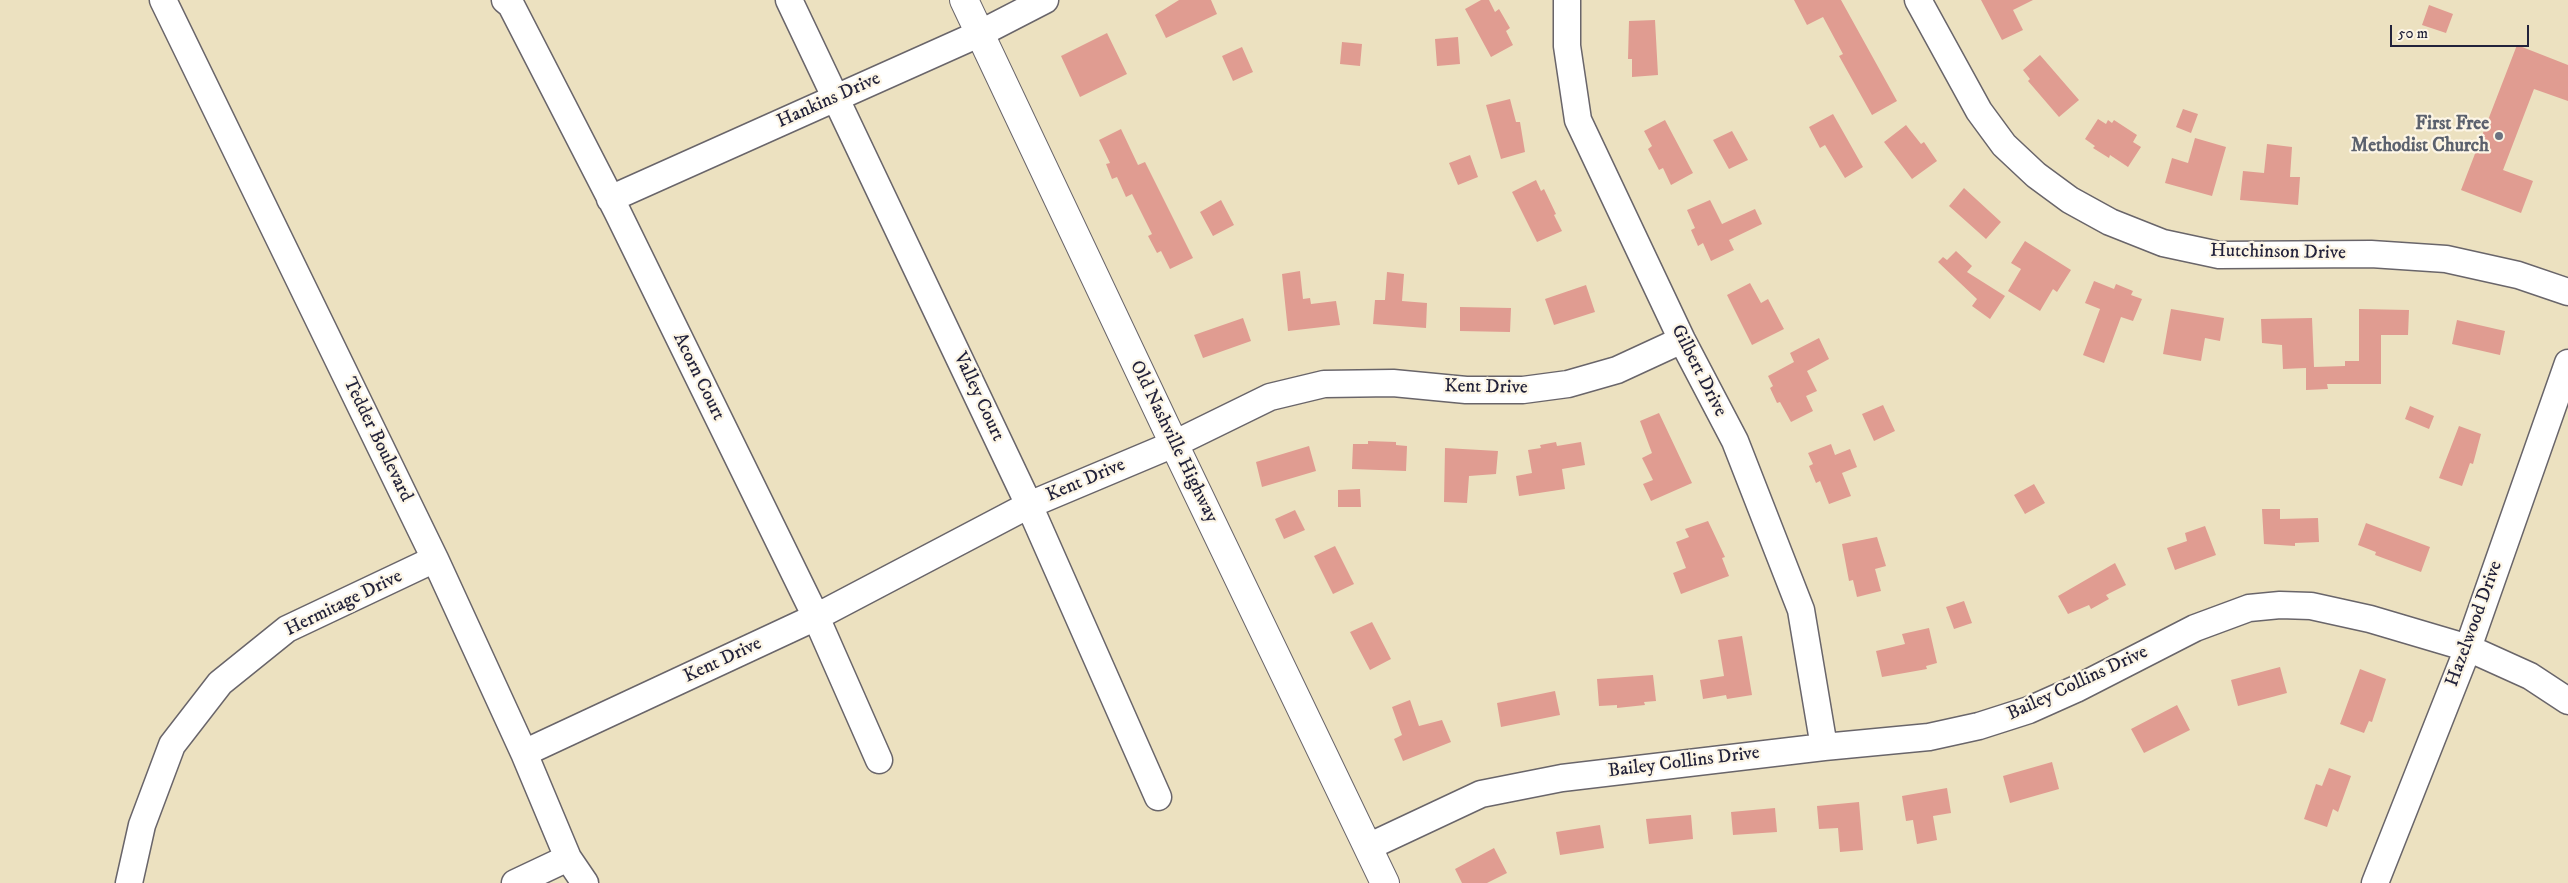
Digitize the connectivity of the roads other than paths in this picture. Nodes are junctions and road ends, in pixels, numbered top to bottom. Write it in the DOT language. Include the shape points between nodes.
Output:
graph roads {
  1 [pos="163,0"];
  2 [pos="506,0"];
  3 [pos="789,0"];
  4 [pos="964,0"];
  5 [pos="1045,0"];
  6 [pos="1567,0"];
  7 [pos="1918,0"];
  8 [pos="981,33"];
  9 [pos="837,98"];
  10 [pos="610,199"];
  11 [pos="2568,292"];
  12 [pos="1682,340"];
  13 [pos="2568,363"];
  14 [pos="1174,444"];
  15 [pos="1029,505"];
  16 [pos="434,559"];
  17 [pos="816,617"];
  18 [pos="2468,648"];
  19 [pos="2568,701"];
  20 [pos="1824,747"];
  21 [pos="524,754"];
  22 [pos="879,760"];
  23 [pos="1158,797"];
  24 [pos="1368,847"];
  25 [pos="568,858"];
  26 [pos="130,883"];
  27 [pos="515,883"];
  28 [pos="585,883"];
  29 [pos="1385,883"];
  30 [pos="2375,883"];
  1 -- 16 [label="street, Tedder Boulevard"];
  2 -- 10 [label="street, Acorn Court" via="512,5"];
  3 -- 9 [label="street, Valley Court"];
  4 -- 8 [label="main road, Old Nashville Highway"];
  5 -- 8 [label="street, Hankins Drive"];
  6 -- 12 [label="street, Gilbert Drive" via="1567,46 1578,120"];
  7 -- 11 [label="street, Hutchinson Drive" via="1979,112 2004,145 2036,175 2070,200 2110,222 2163,243 2219,255 2371,254 2446,259 2518,275"];
  8 -- 9 [label="street, Hankins Drive"];
  8 -- 14 [label="main road, Old Nashville Highway"];
  9 -- 10 [label="street, Hankins Drive"];
  9 -- 15 [label="street, Valley Court"];
  10 -- 17 [label="street, Acorn Court"];
  12 -- 14 [label="street, Kent Drive" via="1617,370 1568,384 1523,390 1324,384 1270,398"];
  12 -- 20 [label="street, Gilbert Drive" via="1734,441 1801,610"];
  13 -- 18 [label="street, Hazelwood Drive"];
  14 -- 15 [label="street, Kent Drive"];
  14 -- 24 [label="main road, Old Nashville Highway"];
  15 -- 17 [label="street, Kent Drive"];
  15 -- 23 [label="street, Valley Court"];
  16 -- 21 [label="street, Tedder Boulevard"];
  16 -- 26 [label="street, Hermitage Drive" via="287,629 220,683 172,745 142,825"];
  17 -- 21 [label="street, Kent Drive"];
  17 -- 22 [label="street, Acorn Court"];
  18 -- 19 [label="street, Bailey Collins Drive" via="2530,676"];
  18 -- 20 [label="street, Bailey Collins Drive" via="2370,619 2311,606 2249,608 2195,628 2029,710 1929,737"];
  18 -- 30 [label="street, Hazelwood Drive"];
  20 -- 24 [label="street, Bailey Collins Drive" via="1562,778 1481,794"];
  21 -- 25 [label="street, Tedder Boulevard"];
  24 -- 29 [label="main road, Old Nashville Highway"];
  25 -- 27 [label="street"];
  25 -- 28 [label="street, Tedder Boulevard"];
}
